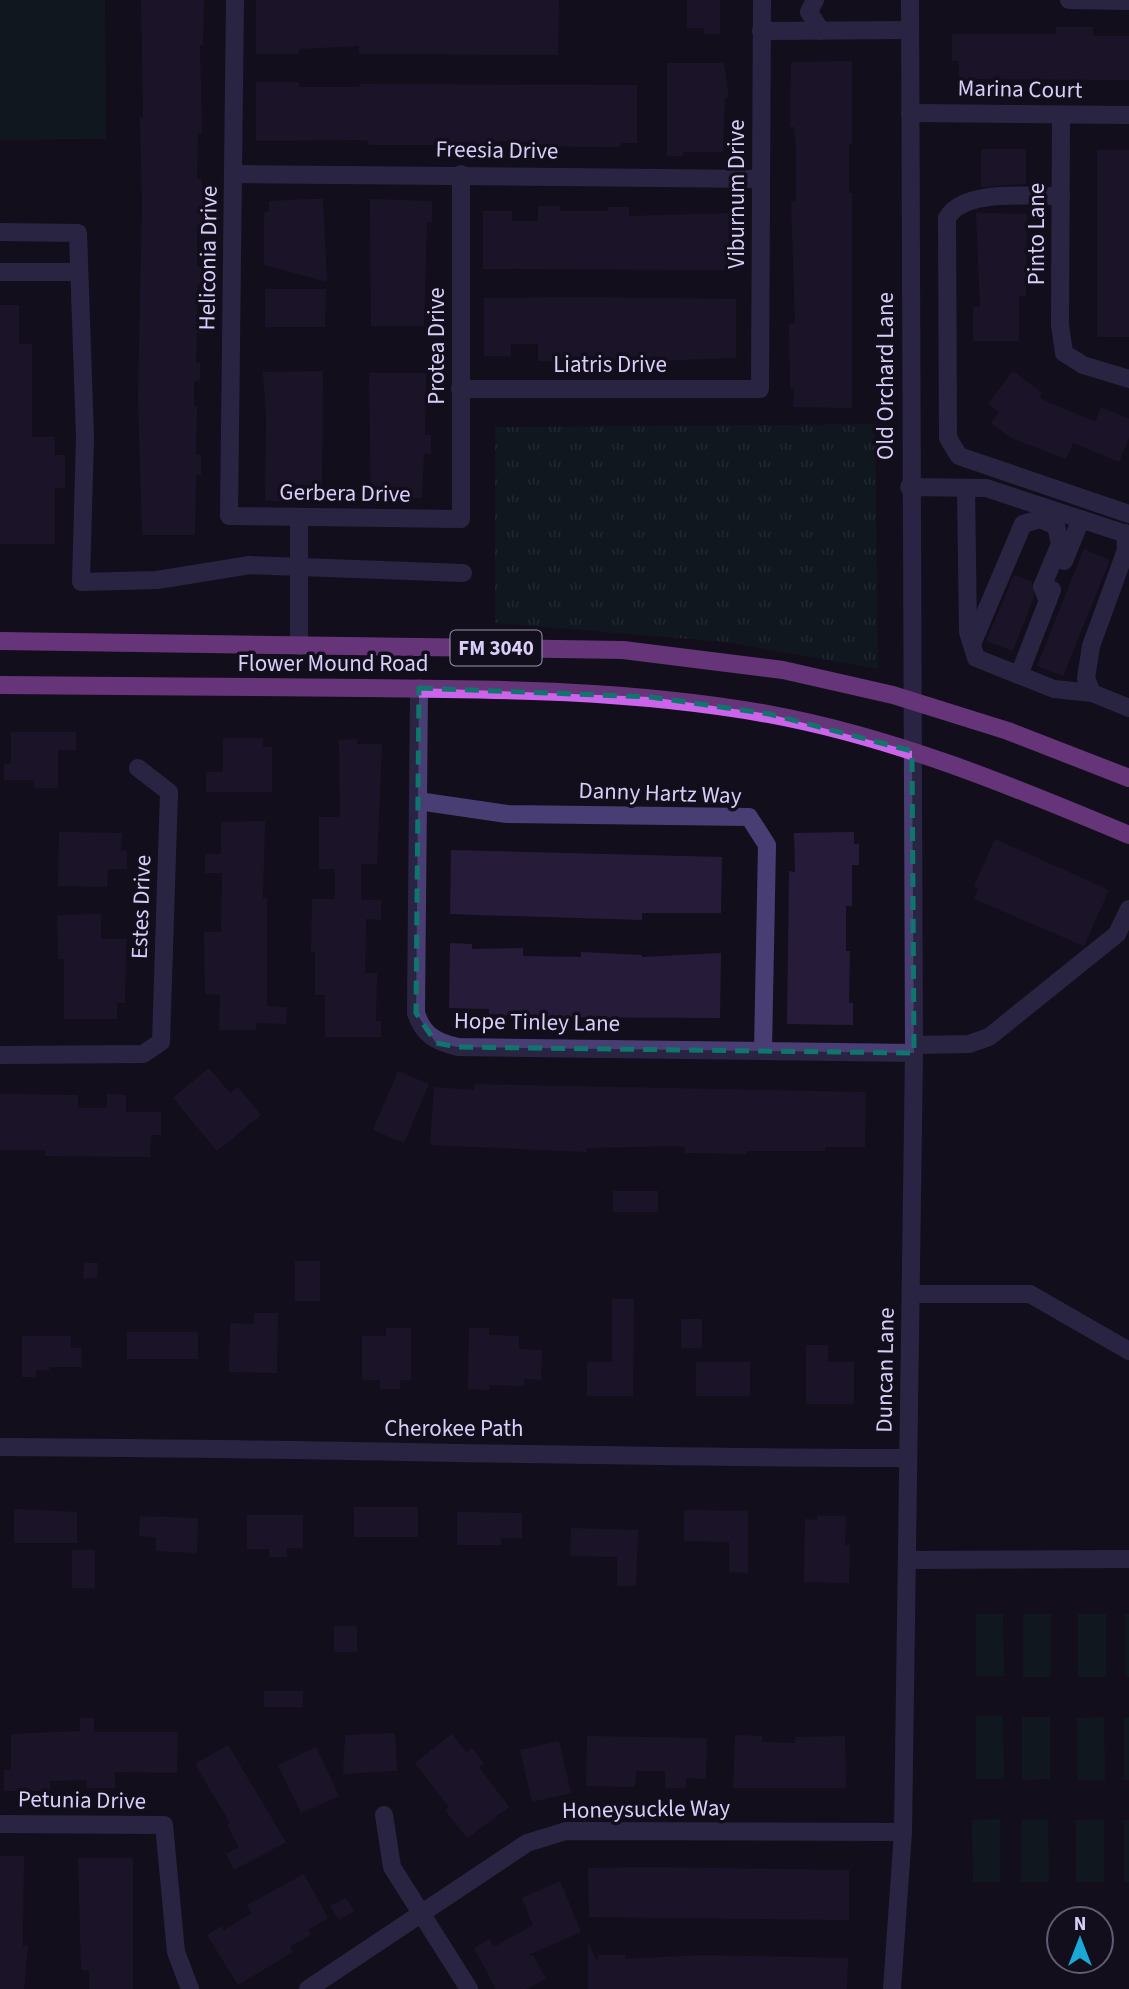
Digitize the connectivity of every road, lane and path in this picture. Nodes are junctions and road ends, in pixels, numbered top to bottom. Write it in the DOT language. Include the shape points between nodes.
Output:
graph roads {
  1 [pos="235,0"];
  2 [pos="762,0"];
  3 [pos="815,0"];
  4 [pos="909,0"];
  5 [pos="1069,0"];
  6 [pos="1129,1"];
  7 [pos="909,30"];
  8 [pos="761,31"];
  9 [pos="821,31"];
  10 [pos="909,113"];
  11 [pos="1061,115"];
  12 [pos="1129,115"];
  13 [pos="234,173"];
  14 [pos="461,173"];
  15 [pos="760,179"];
  16 [pos="1061,196"];
  17 [pos="0,232"];
  18 [pos="0,272"];
  19 [pos="79,272"];
  20 [pos="1129,379"];
  21 [pos="460,389"];
  22 [pos="760,389"];
  23 [pos="909,487"];
  24 [pos="966,488"];
  25 [pos="1129,514"];
  26 [pos="229,516"];
  27 [pos="299,517"];
  28 [pos="461,519"];
  29 [pos="1081,519"];
  30 [pos="1127,534"];
  31 [pos="299,568"];
  32 [pos="464,573"];
  33 [pos="1048,601"];
  34 [pos="0,641"];
  35 [pos="972,644"];
  36 [pos="299,646"];
  37 [pos="1018,675"];
  38 [pos="0,685"];
  39 [pos="419,688"];
  40 [pos="1092,692"];
  41 [pos="911,700"];
  42 [pos="1129,708"];
  43 [pos="912,751"];
  44 [pos="138,768"];
  45 [pos="1129,778"];
  46 [pos="418,801"];
  47 [pos="1129,835"];
  48 [pos="1129,909"];
  49 [pos="763,1049"];
  50 [pos="914,1049"];
  51 [pos="0,1055"];
  52 [pos="911,1294"];
  53 [pos="1129,1351"];
  54 [pos="0,1447"];
  55 [pos="908,1458"];
  56 [pos="1129,1559"];
  57 [pos="907,1560"];
  58 [pos="384,1815"];
  59 [pos="0,1824"];
  60 [pos="903,1832"];
  61 [pos="421,1914"];
  62 [pos="190,1989"];
  63 [pos="308,1989"];
  64 [pos="469,1989"];
  65 [pos="892,1989"];
  1 -- 13 [label="street, Heliconia Drive"];
  2 -- 8 [label="street, Viburnum Drive"];
  3 -- 9 [label="street" via="810,12"];
  4 -- 7 [label="street, Old Orchard Lane"];
  5 -- 6 [label="street"];
  7 -- 9 [label="street"];
  7 -- 10 [label="street, Old Orchard Lane"];
  8 -- 9 [label="street"];
  8 -- 15 [label="street, Viburnum Drive"];
  10 -- 11 [label="street, Marina Court"];
  10 -- 23 [label="street, Old Orchard Lane"];
  11 -- 12 [label="street, Marina Court"];
  11 -- 16 [label="street, Pinto Lane"];
  13 -- 14 [label="street, Freesia Drive"];
  13 -- 26 [label="street, Heliconia Drive"];
  14 -- 15 [label="street, Freesia Drive"];
  14 -- 21 [label="street, Protea Drive"];
  15 -- 22 [label="street, Viburnum Drive"];
  16 -- 20 [label="street, Pinto Lane" via="1060,339 1064,353 1083,365"];
  16 -- 25 [label="street" via="964,201 947,218 948,438 953,451 971,461"];
  17 -- 19 [label="street" via="78,233"];
  18 -- 19 [label="street"];
  19 -- 31 [label="street" via="85,438 81,582 157,580 250,565"];
  21 -- 22 [label="street, Liatris Drive"];
  21 -- 28 [label="street, Protea Drive"];
  23 -- 24 [label="street"];
  23 -- 41 [label="street, Old Orchard Lane"];
  24 -- 29 [label="street" via="986,488"];
  24 -- 35 [label="street" via="968,632"];
  26 -- 27 [label="street, Gerbera Drive"];
  27 -- 28 [label="street, Gerbera Drive"];
  27 -- 31 [label="street"];
  29 -- 30 [label="street"];
  29 -- 33 [label="street"];
  30 -- 40 [label="street" via="1126,550 1091,646 1086,678"];
  31 -- 32 [label="street"];
  31 -- 36 [label="street"];
  33 -- 35 [label="street" via="1042,587 1060,544 1056,526 1040,519 1023,524"];
  33 -- 37 [label="street"];
  34 -- 36 [label="main road, Flower Mound Road / FM 3040"];
  35 -- 37 [label="street" via="976,658"];
  36 -- 41 [label="main road, Flower Mound Road / FM 3040" via="623,650 783,670"];
  37 -- 40 [label="street" via="1054,689"];
  38 -- 39 [label="main road, Flower Mound Road / FM 3040"];
  39 -- 43 [label="main road, Flower Mound Road / FM 3040" via="525,689 683,701 794,719"];
  39 -- 46 [label="street, Hope Tinley Lane"];
  40 -- 42 [label="street"];
  41 -- 43 [label="street, Old Orchard Lane"];
  41 -- 45 [label="main road, FM 3040" via="1008,730"];
  43 -- 47 [label="main road, FM 3040"];
  43 -- 50 [label="street, Duncan Lane"];
  44 -- 51 [label="street, Estes Drive" via="169,792 161,1042 144,1054"];
  46 -- 49 [label="street, Danny Hartz Way" via="507,814 749,817 767,845"];
  46 -- 49 [label="street, Hope Tinley Lane" via="416,1013 436,1042 458,1047"];
  48 -- 50 [label="street, Hope Tinley Lane" via="1117,934 989,1037 969,1044"];
  49 -- 50 [label="street, Hope Tinley Lane"];
  50 -- 52 [label="street, Duncan Lane"];
  52 -- 53 [label="street" via="1030,1294"];
  52 -- 55 [label="street, Duncan Lane"];
  54 -- 55 [label="street, Cherokee Path"];
  55 -- 57 [label="street, Duncan Lane"];
  56 -- 57 [label="street"];
  57 -- 60 [label="street, Duncan Lane"];
  58 -- 61 [label="street" via="392,1867"];
  59 -- 62 [label="street, Petunia Drive" via="164,1825 176,1952"];
  60 -- 61 [label="street, Honeysuckle Way" via="566,1831 527,1843"];
  60 -- 65 [label="street, Duncan Lane"];
  61 -- 63 [label="street, Honeysuckle Way"];
  61 -- 64 [label="street"];
}
